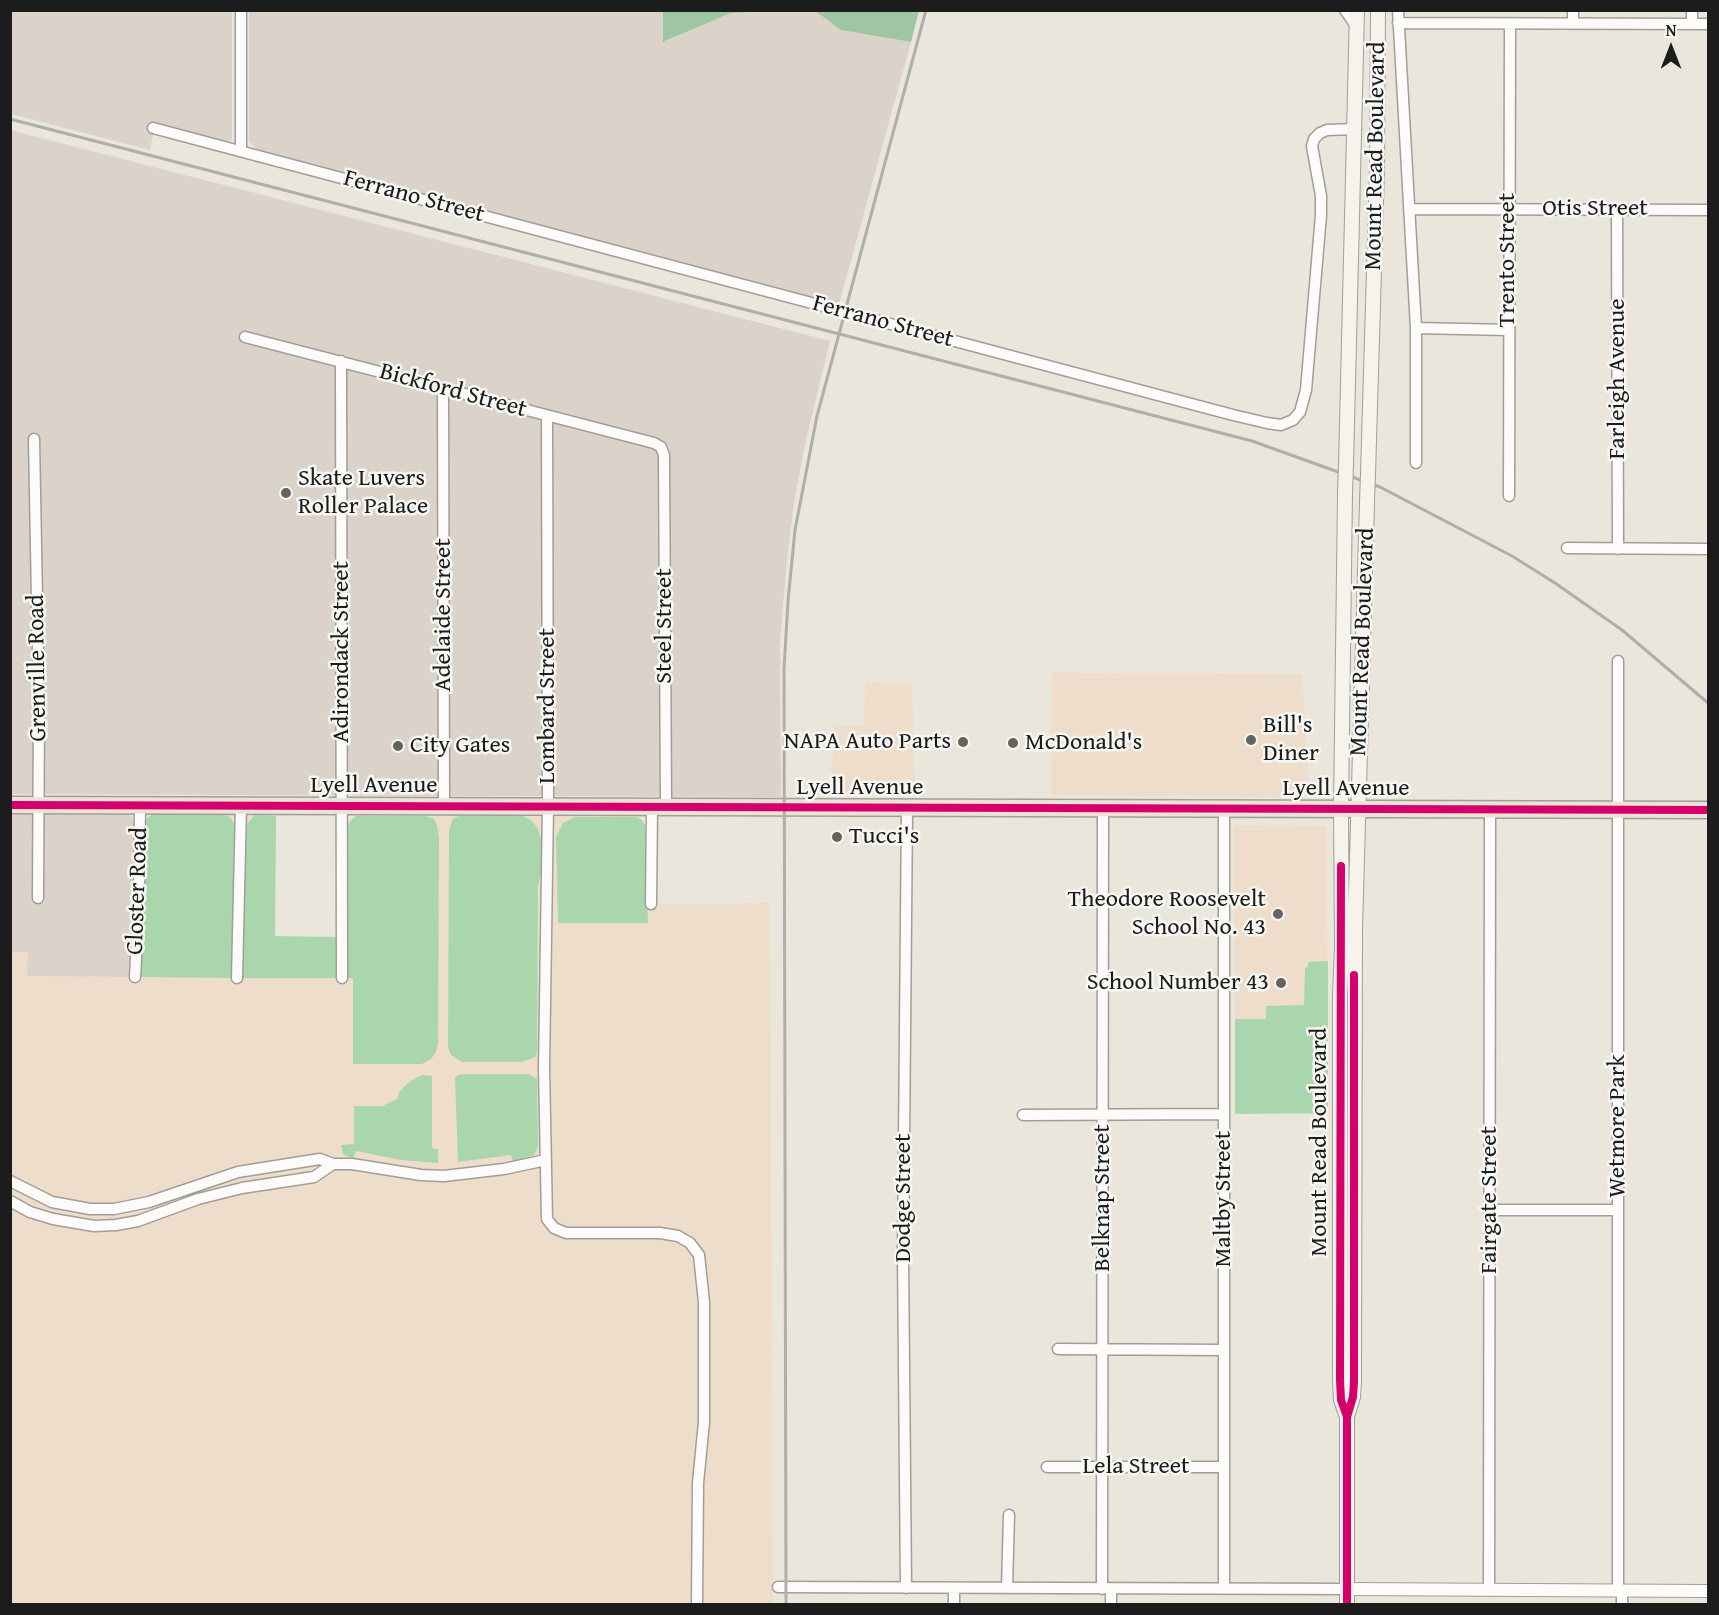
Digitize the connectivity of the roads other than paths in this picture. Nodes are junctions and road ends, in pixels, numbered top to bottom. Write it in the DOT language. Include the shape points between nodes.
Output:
graph roads {
  1 [pos="242,10"];
  2 [pos="1345,10"];
  3 [pos="1357,10"];
  4 [pos="1378,10"];
  5 [pos="1398,10"];
  6 [pos="1573,10"];
  7 [pos="1692,10"];
  8 [pos="1398,23"];
  9 [pos="1510,24"];
  10 [pos="1573,24"];
  11 [pos="1692,24"];
  12 [pos="1708,24"];
  13 [pos="1357,27"];
  14 [pos="1377,91"];
  15 [pos="153,128"];
  16 [pos="1356,129"];
  17 [pos="241,151"];
  18 [pos="1377,169"];
  19 [pos="1409,209"];
  20 [pos="1509,209"];
  21 [pos="1617,209"];
  22 [pos="1708,210"];
  23 [pos="1416,328"];
  24 [pos="1508,330"];
  25 [pos="245,337"];
  26 [pos="340,362"];
  27 [pos="443,388"];
  28 [pos="547,416"];
  29 [pos="34,439"];
  30 [pos="661,447"];
  31 [pos="1416,463"];
  32 [pos="1509,496"];
  33 [pos="1567,548"];
  34 [pos="1618,549"];
  35 [pos="1708,549"];
  36 [pos="1618,661"];
  37 [pos="10,805"];
  38 [pos="39,805"];
  39 [pos="140,805"];
  40 [pos="241,805"];
  41 [pos="343,806"];
  42 [pos="444,806"];
  43 [pos="548,806"];
  44 [pos="659,807"];
  45 [pos="907,807"];
  46 [pos="1103,808"];
  47 [pos="1224,808"];
  48 [pos="1341,809"];
  49 [pos="1359,809"];
  50 [pos="1490,809"];
  51 [pos="1618,810"];
  52 [pos="1708,810"];
  53 [pos="38,898"];
  54 [pos="651,904"];
  55 [pos="135,977"];
  56 [pos="237,978"];
  57 [pos="342,978"];
  58 [pos="1224,1114"];
  59 [pos="1023,1115"];
  60 [pos="1103,1115"];
  61 [pos="546,1160"];
  62 [pos="333,1164"];
  63 [pos="10,1181"];
  64 [pos="10,1201"];
  65 [pos="1490,1210"];
  66 [pos="1618,1210"];
  67 [pos="1058,1349"];
  68 [pos="1102,1349"];
  69 [pos="1224,1350"];
  70 [pos="1347,1417"];
  71 [pos="1047,1467"];
  72 [pos="1102,1467"];
  73 [pos="1224,1467"];
  74 [pos="1009,1515"];
  75 [pos="778,1587"];
  76 [pos="906,1588"];
  77 [pos="954,1588"];
  78 [pos="1007,1588"];
  79 [pos="1107,1588"];
  80 [pos="1224,1589"];
  81 [pos="1347,1589"];
  82 [pos="1489,1590"];
  83 [pos="1620,1591"];
  84 [pos="1708,1591"];
  85 [pos="697,1605"];
  86 [pos="954,1605"];
  87 [pos="1111,1605"];
  88 [pos="1347,1605"];
  89 [pos="1622,1605"];
  1 -- 17 [label="street"];
  2 -- 13 [label="street, Mount Read Boulevard"];
  3 -- 13 [label="main road, Mount Read Boulevard"];
  4 -- 14 [label="main road, Mount Read Boulevard"];
  5 -- 8 [label="street, Mount Read Boulevard"];
  6 -- 10 [label="street"];
  7 -- 11 [label="street"];
  8 -- 9 [label="street"];
  8 -- 19 [label="street, Mount Read Boulevard"];
  9 -- 10 [label="street"];
  9 -- 20 [label="street, Trento Street"];
  10 -- 11 [label="street"];
  11 -- 12 [label="street"];
  13 -- 16 [label="main road, Mount Read Boulevard"];
  14 -- 16 [label="main road"];
  14 -- 18 [label="main road, Mount Read Boulevard"];
  15 -- 17 [label="street, Ferrano Street"];
  16 -- 17 [label="street, Ferrano Street" via="1327,130 1314,139 1312,146 1321,215 1306,390 1300,412 1281,425"];
  16 -- 18 [label="main road" via="1372,150"];
  16 -- 48 [label="main road, Mount Read Boulevard, bridge"];
  18 -- 49 [label="main road, Mount Read Boulevard, bridge"];
  19 -- 20 [label="street, Otis Street"];
  19 -- 23 [label="street, Mount Read Boulevard"];
  20 -- 21 [label="street, Otis Street"];
  20 -- 24 [label="street, Trento Street"];
  21 -- 22 [label="street, Otis Street"];
  21 -- 34 [label="street, Farleigh Avenue"];
  23 -- 24 [label="street"];
  23 -- 31 [label="street, Mount Read Boulevard"];
  24 -- 32 [label="street, Trento Street"];
  25 -- 26 [label="street, Bickford Street"];
  26 -- 27 [label="street, Bickford Street"];
  26 -- 41 [label="street, Adirondack Street"];
  27 -- 28 [label="street, Bickford Street"];
  27 -- 42 [label="street, Adelaide Street"];
  28 -- 30 [label="street, Bickford Street"];
  28 -- 43 [label="street, Lombard Street"];
  29 -- 38 [label="street, Grenville Road"];
  30 -- 44 [label="street, Steel Street" via="664,455"];
  33 -- 34 [label="street"];
  34 -- 35 [label="street"];
  36 -- 51 [label="street, Wetmore Park"];
  37 -- 38 [label="main road, Lyell Avenue"];
  38 -- 39 [label="main road, Lyell Avenue"];
  38 -- 53 [label="street, Grenville Road"];
  39 -- 40 [label="main road, Lyell Avenue"];
  39 -- 55 [label="street, Gloster Road"];
  40 -- 41 [label="main road, Lyell Avenue"];
  40 -- 56 [label="street"];
  41 -- 42 [label="main road, Lyell Avenue"];
  41 -- 57 [label="street, Adirondack Street"];
  42 -- 43 [label="main road, Lyell Avenue"];
  43 -- 44 [label="main road, Lyell Avenue"];
  43 -- 61 [label="street, Lombard Street"];
  44 -- 45 [label="main road, Lyell Avenue"];
  44 -- 54 [label="street, Steel Street"];
  45 -- 46 [label="main road, Lyell Avenue"];
  45 -- 76 [label="street, Dodge Street" via="903,1254"];
  46 -- 47 [label="main road, Lyell Avenue"];
  46 -- 60 [label="street, Belknap Street"];
  47 -- 48 [label="main road, Lyell Avenue"];
  47 -- 58 [label="street, Maltby Street"];
  48 -- 49 [label="main road, Lyell Avenue"];
  48 -- 70 [label="main road, Mount Read Boulevard" via="1340,1380"];
  49 -- 50 [label="main road, Lyell Avenue"];
  49 -- 70 [label="main road, Mount Read Boulevard" via="1354,948 1354,1382"];
  50 -- 51 [label="main road, Lyell Avenue"];
  50 -- 65 [label="street, Fairgate Street"];
  51 -- 52 [label="main road, Lyell Avenue"];
  51 -- 66 [label="street, Wetmore Park"];
  58 -- 60 [label="street"];
  58 -- 69 [label="street, Maltby Street"];
  59 -- 60 [label="street"];
  60 -- 68 [label="street, Belknap Street"];
  61 -- 62 [label="street" via="444,1176"];
  61 -- 85 [label="street, Lombard Street" via="547,1219 554,1228 566,1233 678,1236 699,1255 704,1302 705,1422 698,1483"];
  62 -- 63 [label="street" via="320,1159 238,1172 149,1202 114,1209 52,1202"];
  62 -- 64 [label="street" via="314,1177 242,1188 116,1226 53,1219"];
  65 -- 66 [label="street"];
  65 -- 82 [label="street, Fairgate Street"];
  66 -- 83 [label="street, Wetmore Park"];
  67 -- 68 [label="street"];
  68 -- 69 [label="street"];
  68 -- 72 [label="street, Belknap Street"];
  69 -- 73 [label="street, Maltby Street"];
  70 -- 81 [label="main road, Mount Read Boulevard"];
  71 -- 72 [label="street, Lela Street"];
  72 -- 73 [label="street, Lela Street"];
  72 -- 79 [label="street, Belknap Street"];
  73 -- 80 [label="street, Maltby Street"];
  74 -- 78 [label="street"];
  75 -- 76 [label="street"];
  76 -- 77 [label="street"];
  77 -- 78 [label="street"];
  77 -- 86 [label="street"];
  78 -- 79 [label="street"];
  79 -- 80 [label="street"];
  79 -- 87 [label="street, Belknap Street"];
  80 -- 81 [label="street"];
  81 -- 82 [label="street"];
  81 -- 88 [label="main road, Mount Read Boulevard"];
  82 -- 83 [label="street"];
  83 -- 84 [label="street"];
  83 -- 89 [label="street, Wetmore Park"];
}
